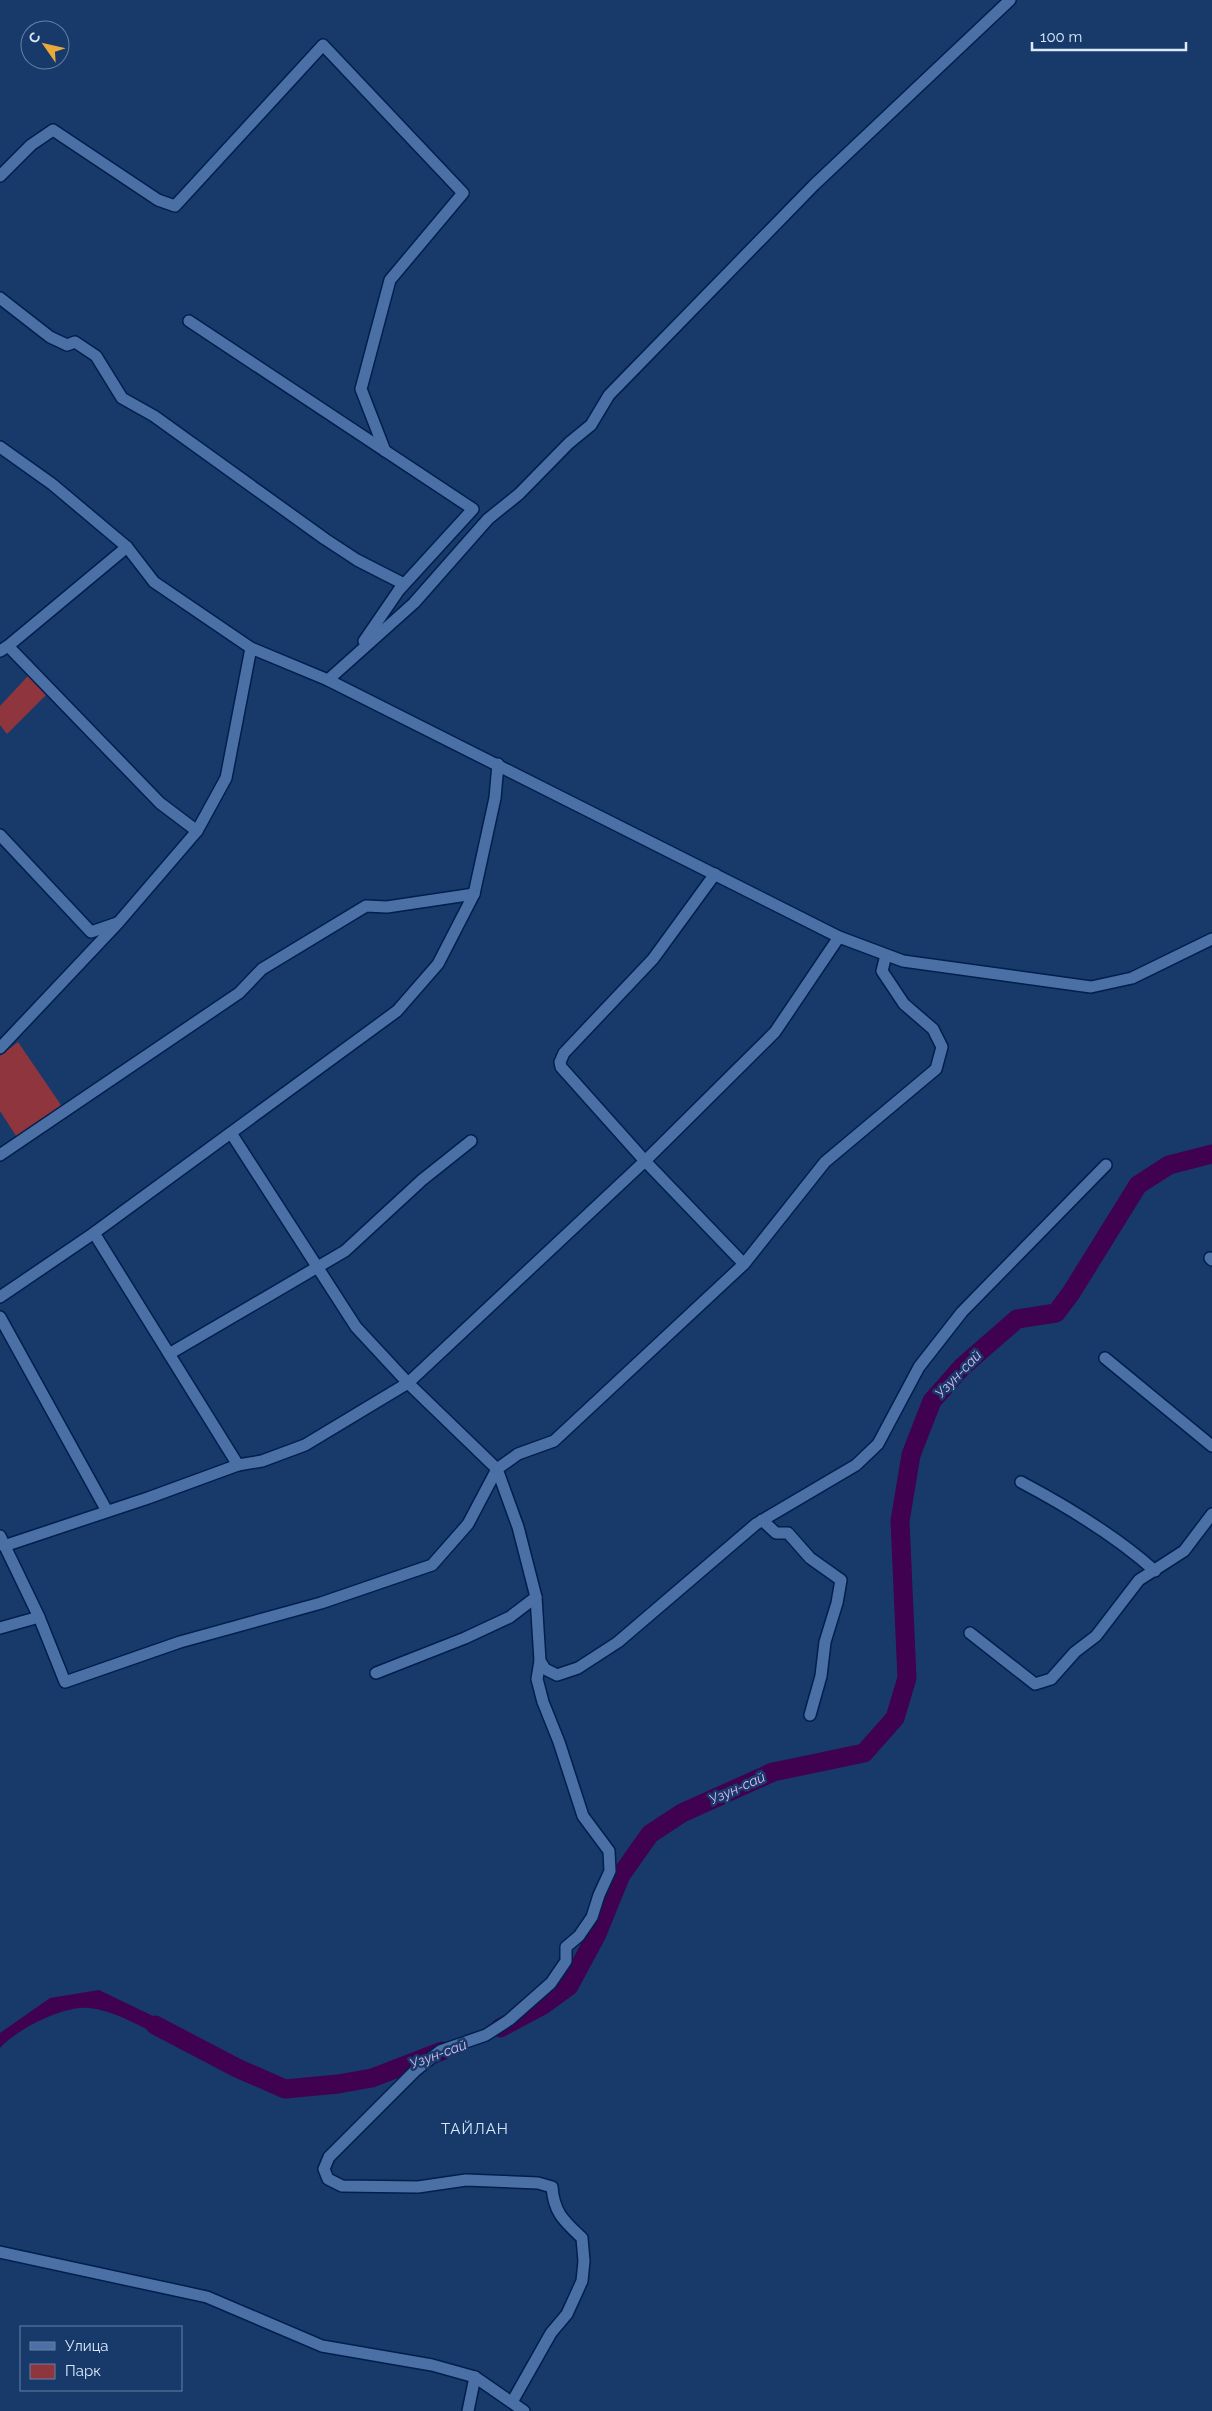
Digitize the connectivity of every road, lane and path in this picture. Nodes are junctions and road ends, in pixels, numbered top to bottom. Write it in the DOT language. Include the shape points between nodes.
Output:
graph roads {
  1 [pos="1010,0"];
  2 [pos="0,176"];
  3 [pos="0,298"];
  4 [pos="189,321"];
  5 [pos="0,447"];
  6 [pos="385,451"];
  7 [pos="127,547"];
  8 [pos="404,584"];
  9 [pos="3,646"];
  10 [pos="251,648"];
  11 [pos="354,655"];
  12 [pos="328,680"];
  13 [pos="498,764"];
  14 [pos="197,831"];
  15 [pos="0,835"];
  16 [pos="715,874"];
  17 [pos="474,894"];
  18 [pos="118,923"];
  19 [pos="839,937"];
  20 [pos="1212,939"];
  21 [pos="886,955"];
  22 [pos="0,1047"];
  23 [pos="231,1134"];
  24 [pos="471,1141"];
  25 [pos="0,1155"];
  26 [pos="645,1161"];
  27 [pos="1106,1166"];
  28 [pos="94,1233"];
  29 [pos="744,1264"];
  30 [pos="318,1268"];
  31 [pos="0,1297"];
  32 [pos="0,1317"];
  33 [pos="169,1354"];
  34 [pos="1105,1358"];
  35 [pos="408,1383"];
  36 [pos="1212,1446"];
  37 [pos="238,1465"];
  38 [pos="497,1469"];
  39 [pos="1021,1482"];
  40 [pos="108,1512"];
  41 [pos="1212,1514"];
  42 [pos="762,1520"];
  43 [pos="2,1541"];
  44 [pos="1154,1571"];
  45 [pos="536,1597"];
  46 [pos="39,1617"];
  47 [pos="0,1628"];
  48 [pos="970,1633"];
  49 [pos="540,1661"];
  50 [pos="376,1673"];
  51 [pos="810,1715"];
  52 [pos="0,2252"];
  53 [pos="475,2378"];
  54 [pos="512,2402"];
  55 [pos="468,2411"];
  56 [pos="524,2411"];
  1 -- 11 [label="street" via="814,185 609,395 591,425 519,494 488,518 414,603"];
  2 -- 6 [label="street" via="31,145 53,130 158,200 175,206 323,45 463,193 390,280 361,389"];
  3 -- 8 [label="street" via="50,337 67,345 75,342 96,356 122,398 154,416 357,560"];
  4 -- 6 [label="street"];
  5 -- 7 [label="street" via="52,484"];
  6 -- 8 [label="street" via="473,509"];
  7 -- 9 [label="street"];
  7 -- 10 [label="street" via="154,582"];
  8 -- 11 [label="street"];
  9 -- 14 [label="street" via="160,803"];
  10 -- 12 [label="street"];
  10 -- 14 [label="street" via="226,778"];
  11 -- 12 [label="street"];
  12 -- 13 [label="street"];
  13 -- 16 [label="street"];
  13 -- 17 [label="street"];
  14 -- 18 [label="street"];
  15 -- 18 [label="street" via="91,932"];
  16 -- 19 [label="street"];
  16 -- 26 [label="street" via="653,959 564,1053 560,1062 561,1068"];
  17 -- 23 [label="street" via="438,964 397,1011"];
  17 -- 25 [label="street" via="387,907 366,906 262,968 239,992"];
  18 -- 22 [label="street"];
  19 -- 21 [label="street"];
  19 -- 26 [label="street" via="775,1032"];
  20 -- 21 [label="street" via="1132,978 1092,987 903,961"];
  21 -- 29 [label="street" via="882,971 904,1004 933,1029 942,1047 936,1069 825,1162"];
  23 -- 28 [label="street"];
  23 -- 30 [label="street"];
  24 -- 30 [label="street" via="422,1180 345,1252"];
  26 -- 29 [label="street"];
  26 -- 35 [label="street"];
  27 -- 42 [label="street" via="962,1312 919,1367 878,1444 856,1465"];
  28 -- 31 [label="street"];
  28 -- 33 [label="street"];
  29 -- 38 [label="street" via="554,1441 518,1454"];
  30 -- 33 [label="street"];
  30 -- 35 [label="street" via="356,1327"];
  32 -- 40 [label="street"];
  33 -- 37 [label="street"];
  34 -- 36 [label="street"];
  35 -- 37 [label="street" via="304,1445 262,1461"];
  35 -- 38 [label="street"];
  37 -- 40 [label="street"];
  38 -- 45 [label="street" via="518,1527"];
  38 -- 46 [label="street" via="468,1524 432,1565 321,1603 180,1642 65,1682"];
  39 -- 44 [label="street" via="1063,1505 1138,1555"];
  40 -- 43 [label="street"];
  41 -- 44 [label="street" via="1184,1551"];
  42 -- 49 [label="street" via="618,1642 578,1668 557,1675 545,1669"];
  42 -- 51 [label="street" via="776,1534 788,1533 810,1558 841,1580"];
  43 -- 46 [label="street"];
  44 -- 48 [label="street" via="1139,1580 1096,1636 1075,1652 1051,1679 1035,1684"];
  45 -- 49 [label="street"];
  45 -- 50 [label="street" via="510,1617"];
  46 -- 47 [label="street"];
  49 -- 54 [label="street" via="537,1679 543,1702 584,1816 609,1851 610,1871 592,1917 580,1936 566,1947 566,1961 551,1983 509,2020 486,2035 444,2049 415,2071 329,2157 324,2169 328,2179 342,2186 418,2187 466,2180 538,2182 552,2187 553,2203 562,2220 582,2238 582,2281 567,2314 551,2333"];
  52 -- 53 [label="street" via="207,2297 322,2346 432,2365"];
  53 -- 54 [label="street"];
  53 -- 55 [label="street"];
  54 -- 56 [label="street"];
}
